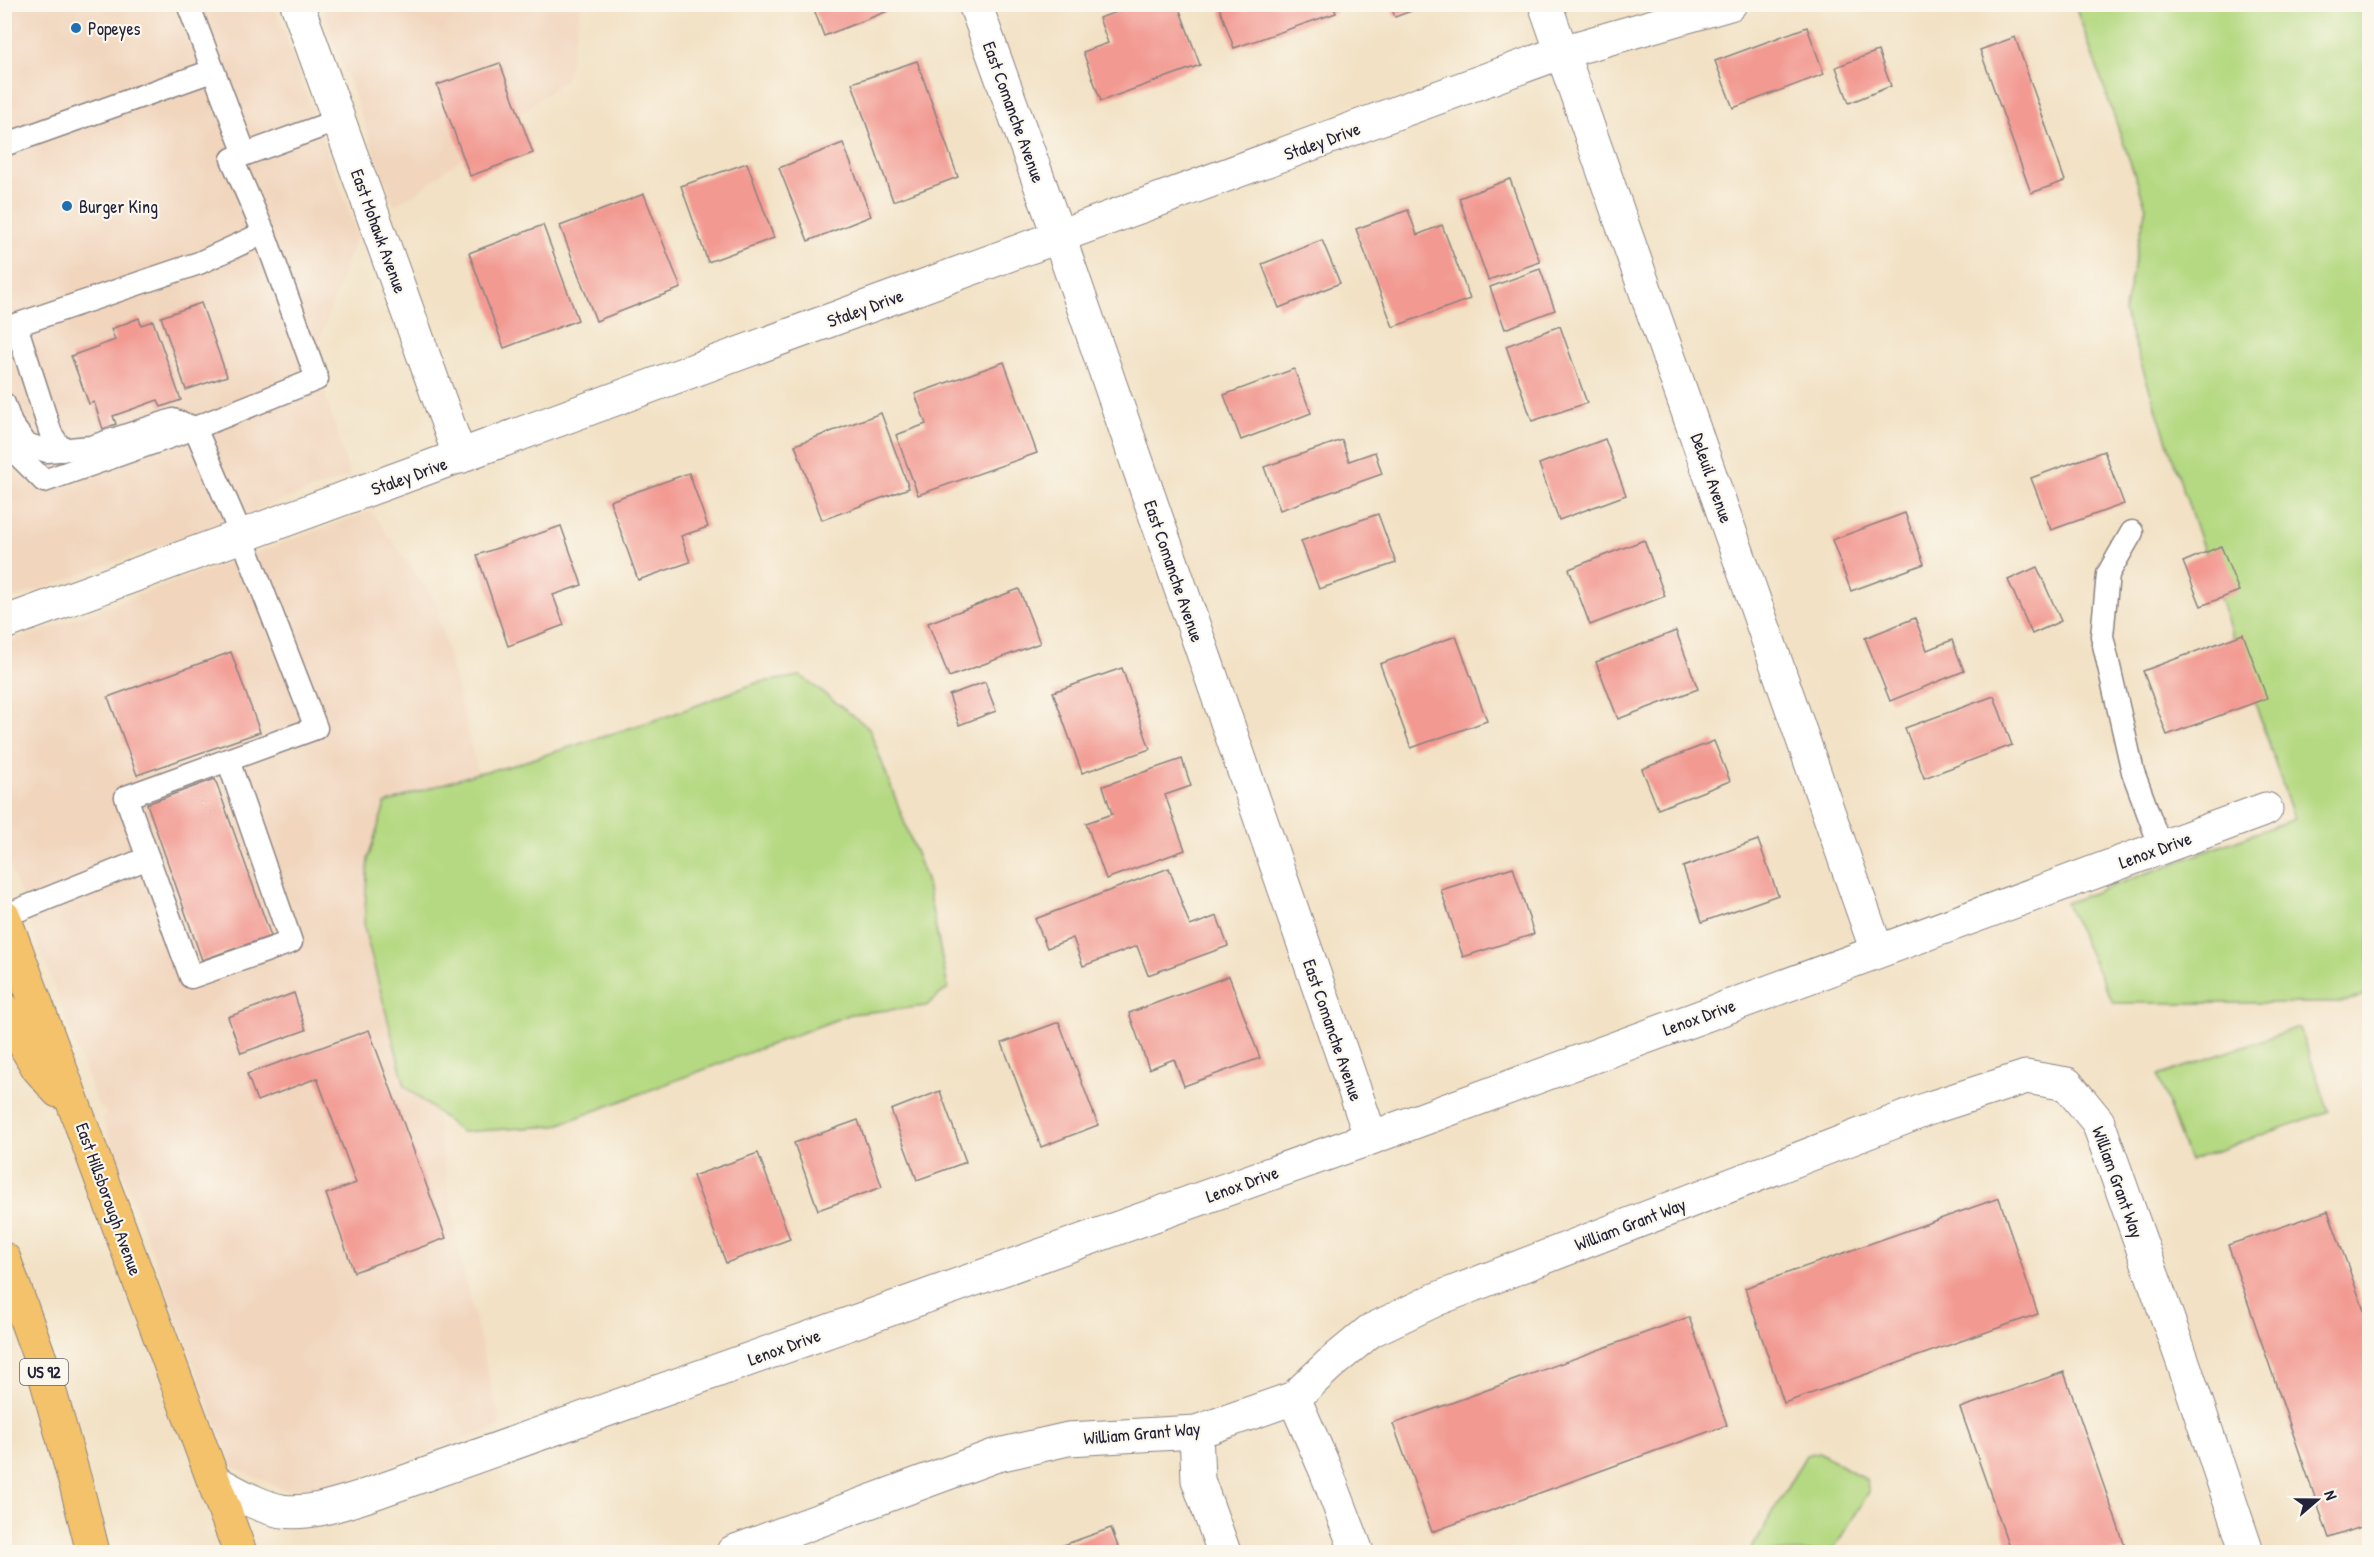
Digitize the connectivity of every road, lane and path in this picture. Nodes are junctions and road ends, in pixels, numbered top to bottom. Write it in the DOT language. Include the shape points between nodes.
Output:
graph roads {
  1 [pos="188,4"];
  2 [pos="297,4"];
  3 [pos="975,4"];
  4 [pos="1545,4"];
  5 [pos="1730,4"];
  6 [pos="1562,52"];
  7 [pos="212,71"];
  8 [pos="339,120"];
  9 [pos="4,145"];
  10 [pos="245,154"];
  11 [pos="264,233"];
  12 [pos="1059,237"];
  13 [pos="10,327"];
  14 [pos="4,405"];
  15 [pos="195,428"];
  16 [pos="4,438"];
  17 [pos="62,450"];
  18 [pos="460,457"];
  19 [pos="2132,532"];
  20 [pos="242,537"];
  21 [pos="4,623"];
  22 [pos="228,760"];
  23 [pos="2266,809"];
  24 [pos="2161,848"];
  25 [pos="148,858"];
  26 [pos="4,916"];
  27 [pos="1878,951"];
  28 [pos="4,1009"];
  29 [pos="76,1113"];
  30 [pos="1371,1138"];
  31 [pos="4,1259"];
  32 [pos="1294,1398"];
  33 [pos="1196,1432"];
  34 [pos="214,1481"];
  35 [pos="93,1552"];
  36 [pos="240,1552"];
  37 [pos="733,1552"];
  38 [pos="1224,1552"];
  39 [pos="1357,1552"];
  40 [pos="2247,1552"];
  1 -- 7 [label="lane"];
  2 -- 8 [label="street, East Mohawk Avenue"];
  3 -- 12 [label="street, East Comanche Avenue"];
  4 -- 6 [label="street, Deleuil Avenue"];
  5 -- 6 [label="street, Staley Drive"];
  6 -- 12 [label="street, Staley Drive"];
  6 -- 27 [label="street, Deleuil Avenue"];
  7 -- 9 [label="lane"];
  7 -- 10 [label="lane"];
  8 -- 10 [label="lane"];
  8 -- 18 [label="street, East Mohawk Avenue"];
  10 -- 11 [label="lane" via="232,159"];
  11 -- 13 [label="lane" via="199,263"];
  11 -- 15 [label="lane" via="317,379"];
  12 -- 18 [label="street, Staley Drive"];
  12 -- 30 [label="street, East Comanche Avenue"];
  13 -- 17 [label="lane" via="51,434"];
  14 -- 17 [label="lane" via="11,424 26,444 47,451"];
  15 -- 16 [label="lane" via="44,481"];
  15 -- 17 [label="lane" via="173,420 92,447"];
  15 -- 20 [label="lane"];
  18 -- 20 [label="street, Staley Drive"];
  19 -- 24 [label="lane" via="2108,574 2102,636 2133,772"];
  20 -- 21 [label="street, Staley Drive"];
  20 -- 22 [label="lane" via="316,728"];
  22 -- 25 [label="lane" via="126,797"];
  22 -- 25 [label="lane" via="291,942 191,977"];
  23 -- 24 [label="street, Lenox Drive"];
  24 -- 27 [label="street, Lenox Drive"];
  25 -- 26 [label="lane"];
  26 -- 29 [label="main road, East Hillsborough Avenue"];
  27 -- 30 [label="street, Lenox Drive"];
  28 -- 29 [label="main road" via="38,1068"];
  29 -- 34 [label="main road, East Hillsborough Avenue"];
  30 -- 34 [label="street, Lenox Drive" via="326,1508 282,1511"];
  31 -- 35 [label="main road, US 92" via="42,1364"];
  32 -- 33 [label="street, William Grant Way"];
  32 -- 39 [label="street"];
  32 -- 40 [label="street, William Grant Way" via="1371,1330 1437,1299 1930,1108 2026,1077 2067,1084 2098,1122"];
  33 -- 37 [label="street, William Grant Way" via="1068,1439 994,1456"];
  33 -- 38 [label="street" via="1198,1480"];
  34 -- 36 [label="main road, East Hillsborough Avenue"];
}
